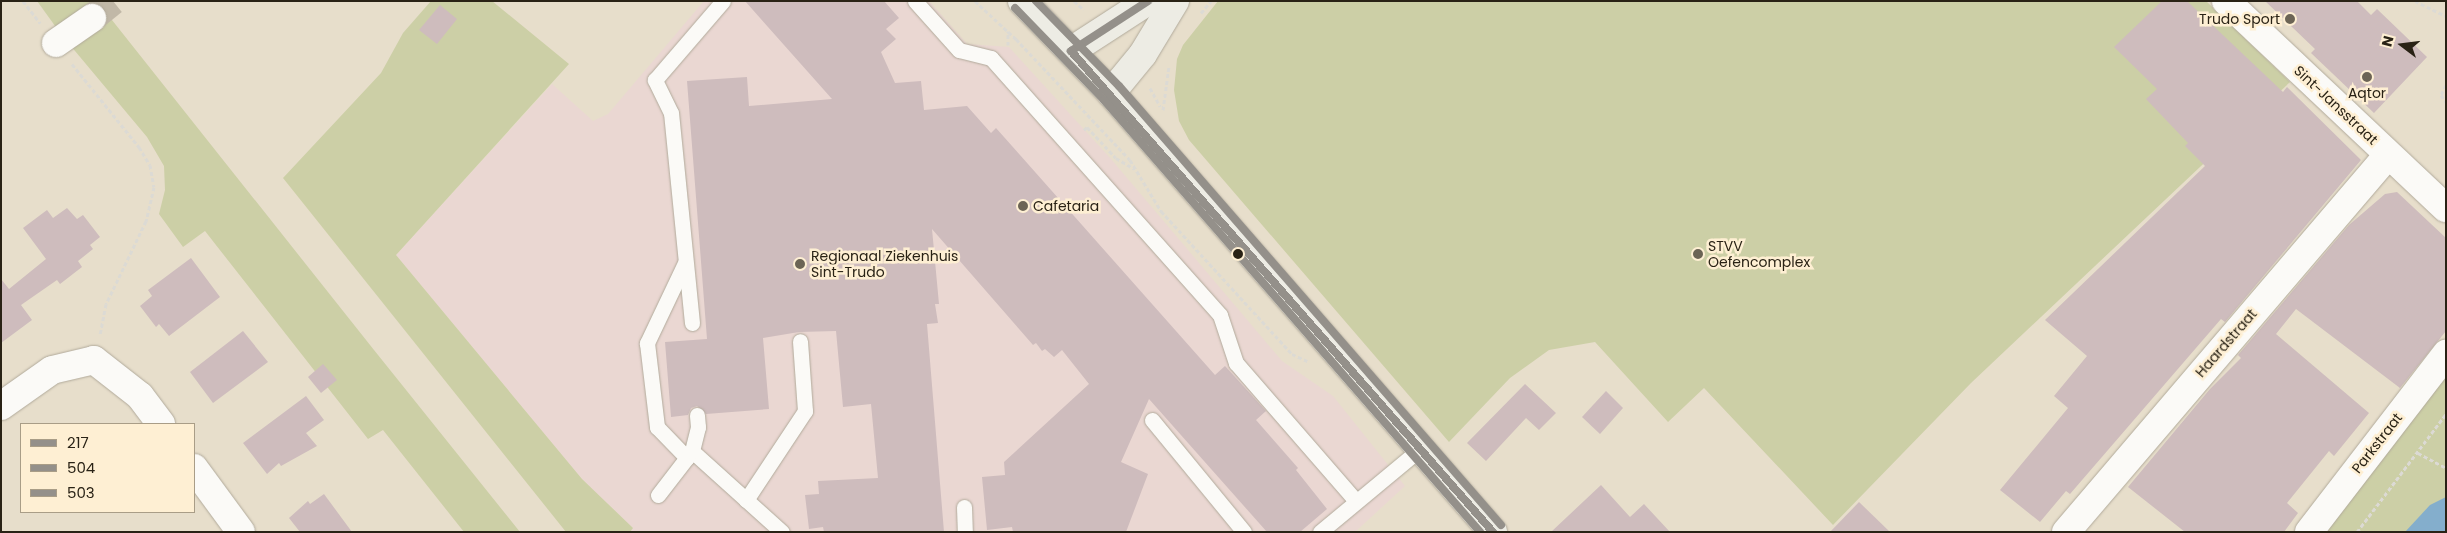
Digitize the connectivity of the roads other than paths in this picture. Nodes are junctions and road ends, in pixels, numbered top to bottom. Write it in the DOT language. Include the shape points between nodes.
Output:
graph roads {
  1 [pos="723,1"];
  2 [pos="914,1"];
  3 [pos="1148,1"];
  4 [pos="1175,1"];
  5 [pos="2226,1"];
  6 [pos="1025,4"];
  7 [pos="92,18"];
  8 [pos="56,43"];
  9 [pos="1071,51"];
  10 [pos="1111,93"];
  11 [pos="2388,155"];
  12 [pos="2446,208"];
  13 [pos="686,262"];
  14 [pos="692,323"];
  15 [pos="800,341"];
  16 [pos="2446,354"];
  17 [pos="1,406"];
  18 [pos="697,415"];
  19 [pos="1152,420"];
  20 [pos="160,423"];
  21 [pos="1421,448"];
  22 [pos="689,454"];
  23 [pos="195,469"];
  24 [pos="658,494"];
  25 [pos="746,500"];
  26 [pos="1356,501"];
  27 [pos="964,507"];
  28 [pos="241,532"];
  29 [pos="782,532"];
  30 [pos="965,532"];
  31 [pos="1244,532"];
  32 [pos="1320,532"];
  33 [pos="1493,532"];
  34 [pos="2066,532"];
  35 [pos="2309,532"];
  1 -- 13 [label="lane" via="655,80 671,113"];
  2 -- 26 [label="lane" via="958,50 991,58 999,66 1220,315 1236,363"];
  3 -- 9 [label="main road"];
  4 -- 10 [label="main road" via="1143,54"];
  5 -- 11 [label="street, Sint-Jansstraat"];
  6 -- 9 [label="main road"];
  7 -- 8 [label="street"];
  9 -- 10 [label="main road"];
  10 -- 21 [label="main road"];
  11 -- 12 [label="street, Sint-Jansstraat"];
  11 -- 34 [label="street, Haardstraat"];
  13 -- 14 [label="lane"];
  13 -- 22 [label="lane" via="647,343 657,426"];
  15 -- 25 [label="lane" via="805,411"];
  16 -- 35 [label="street, Parkstraat"];
  17 -- 20 [label="street" via="52,370 94,360 140,396"];
  18 -- 22 [label="lane" via="698,427"];
  19 -- 31 [label="lane"];
  21 -- 26 [label="lane"];
  21 -- 33 [label="main road"];
  22 -- 24 [label="lane"];
  22 -- 25 [label="lane"];
  23 -- 28 [label="street"];
  25 -- 29 [label="lane"];
  26 -- 32 [label="lane"];
  27 -- 30 [label="lane"];
}
